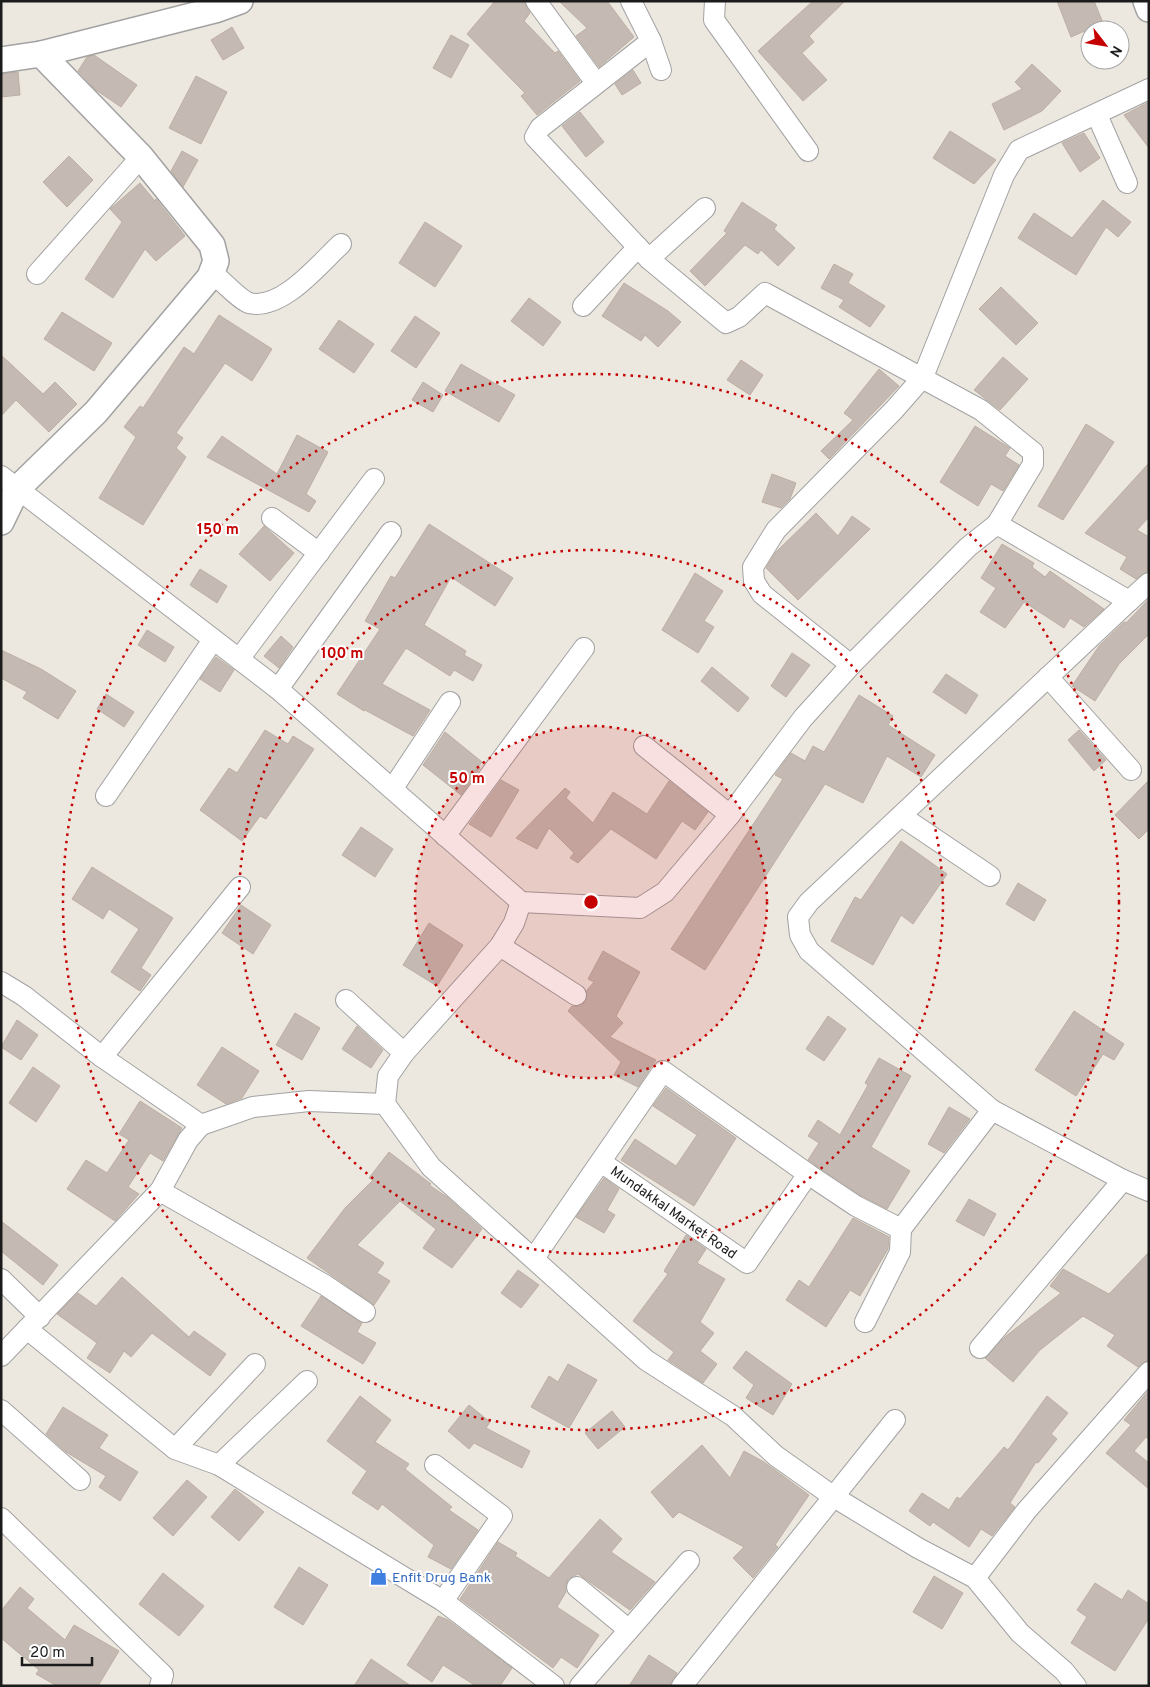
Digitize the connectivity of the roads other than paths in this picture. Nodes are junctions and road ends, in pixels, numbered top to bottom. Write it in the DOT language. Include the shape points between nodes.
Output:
graph roads {
  1 [pos="240,1"];
  2 [pos="536,1"];
  3 [pos="631,1"];
  4 [pos="715,1"];
  5 [pos="1146,1"];
  6 [pos="1149,9"];
  7 [pos="652,41"];
  8 [pos="40,54"];
  9 [pos="1,60"];
  10 [pos="662,70"];
  11 [pos="596,83"];
  12 [pos="1149,89"];
  13 [pos="1097,115"];
  14 [pos="808,152"];
  15 [pos="141,158"];
  16 [pos="1127,183"];
  17 [pos="705,208"];
  18 [pos="342,244"];
  19 [pos="644,253"];
  20 [pos="213,273"];
  21 [pos="37,274"];
  22 [pos="583,306"];
  23 [pos="923,377"];
  24 [pos="374,479"];
  25 [pos="9,483"];
  26 [pos="272,518"];
  27 [pos="1,522"];
  28 [pos="997,524"];
  29 [pos="391,532"];
  30 [pos="319,553"];
  31 [pos="1149,583"];
  32 [pos="1129,601"];
  33 [pos="212,640"];
  34 [pos="584,648"];
  35 [pos="239,659"];
  36 [pos="851,665"];
  37 [pos="1048,677"];
  38 [pos="278,689"];
  39 [pos="450,702"];
  40 [pos="644,746"];
  41 [pos="1131,770"];
  42 [pos="393,788"];
  43 [pos="106,796"];
  44 [pos="730,816"];
  45 [pos="901,816"];
  46 [pos="445,836"];
  47 [pos="990,876"];
  48 [pos="240,887"];
  49 [pos="521,902"];
  50 [pos="500,946"];
  51 [pos="1,982"];
  52 [pos="576,995"];
  53 [pos="346,1000"];
  54 [pos="404,1053"];
  55 [pos="102,1057"];
  56 [pos="385,1104"];
  57 [pos="992,1110"];
  58 [pos="201,1125"];
  59 [pos="601,1162"];
  60 [pos="808,1174"];
  61 [pos="1123,1180"];
  62 [pos="160,1191"];
  63 [pos="1149,1191"];
  64 [pos="901,1229"];
  65 [pos="534,1258"];
  66 [pos="1,1279"];
  67 [pos="365,1312"];
  68 [pos="865,1322"];
  69 [pos="34,1323"];
  70 [pos="980,1348"];
  71 [pos="1,1356"];
  72 [pos="255,1364"];
  73 [pos="1149,1372"];
  74 [pos="307,1381"];
  75 [pos="1,1410"];
  76 [pos="895,1420"];
  77 [pos="175,1449"];
  78 [pos="219,1465"];
  79 [pos="435,1465"];
  80 [pos="80,1480"];
  81 [pos="834,1497"];
  82 [pos="1,1518"];
  83 [pos="689,1561"];
  84 [pos="975,1578"];
  85 [pos="577,1587"];
  86 [pos="443,1601"];
  87 [pos="629,1630"];
  88 [pos="166,1682"];
  89 [pos="554,1686"];
  90 [pos="580,1686"];
  91 [pos="682,1686"];
  92 [pos="1076,1686"];
  1 -- 8 [label="street"];
  2 -- 11 [label="street"];
  3 -- 7 [label="street"];
  4 -- 14 [label="street" via="714,20"];
  5 -- 6 [label="street"];
  7 -- 10 [label="street"];
  7 -- 11 [label="street"];
  8 -- 9 [label="street"];
  8 -- 15 [label="street"];
  11 -- 19 [label="street" via="540,128 536,137"];
  12 -- 13 [label="street"];
  13 -- 16 [label="street"];
  13 -- 23 [label="street" via="1019,150 1004,175"];
  15 -- 20 [label="street" via="212,245 216,257"];
  15 -- 21 [label="street"];
  17 -- 19 [label="street"];
  18 -- 20 [label="street" via="285,296 264,304 247,302"];
  19 -- 22 [label="street"];
  19 -- 23 [label="street" via="726,323 739,317 765,292"];
  20 -- 25 [label="street" via="96,412"];
  23 -- 28 [label="street" via="981,410 1033,452 1033,464"];
  23 -- 36 [label="street" via="776,530 753,567 754,581 762,594"];
  24 -- 30 [label="street"];
  25 -- 27 [label="street"];
  25 -- 33 [label="street"];
  26 -- 30 [label="street"];
  28 -- 32 [label="street"];
  28 -- 36 [label="street" via="968,547"];
  29 -- 38 [label="street"];
  30 -- 35 [label="street"];
  31 -- 32 [label="street"];
  32 -- 37 [label="street"];
  33 -- 35 [label="street"];
  33 -- 43 [label="street"];
  34 -- 46 [label="street"];
  35 -- 38 [label="street"];
  36 -- 44 [label="street" via="803,718"];
  37 -- 41 [label="street"];
  37 -- 45 [label="street"];
  38 -- 42 [label="street"];
  39 -- 42 [label="street"];
  40 -- 44 [label="street"];
  42 -- 46 [label="street"];
  44 -- 49 [label="street" via="665,892 640,908"];
  45 -- 47 [label="street"];
  45 -- 57 [label="street" via="809,902 798,917 800,934 809,951"];
  46 -- 49 [label="street"];
  48 -- 55 [label="street"];
  49 -- 50 [label="street" via="514,923"];
  50 -- 52 [label="street"];
  50 -- 54 [label="street"];
  51 -- 55 [label="street"];
  53 -- 54 [label="street"];
  54 -- 56 [label="street" via="388,1076"];
  55 -- 58 [label="street"];
  56 -- 58 [label="street" via="309,1101 253,1107"];
  56 -- 65 [label="street" via="431,1167"];
  57 -- 61 [label="street"];
  57 -- 64 [label="street"];
  58 -- 62 [label="street" via="188,1140"];
  59 -- 60 [label="street, Mundakkal Market Road" via="747,1263"];
  59 -- 60 [label="street" via="663,1071"];
  59 -- 65 [label="street"];
  60 -- 64 [label="street" via="856,1206"];
  61 -- 63 [label="street"];
  61 -- 70 [label="street"];
  62 -- 67 [label="street"];
  62 -- 69 [label="street"];
  64 -- 68 [label="street" via="900,1252"];
  65 -- 81 [label="street" via="646,1360 733,1416 776,1456"];
  66 -- 69 [label="street"];
  69 -- 71 [label="street"];
  69 -- 77 [label="street"];
  72 -- 77 [label="street"];
  73 -- 84 [label="street" via="1027,1510"];
  74 -- 78 [label="street"];
  75 -- 80 [label="street"];
  76 -- 81 [label="street"];
  77 -- 78 [label="street"];
  78 -- 86 [label="street"];
  79 -- 86 [label="street" via="502,1516"];
  81 -- 84 [label="street"];
  81 -- 91 [label="street"];
  82 -- 88 [label="street"];
  83 -- 87 [label="street"];
  84 -- 92 [label="street" via="1020,1633 1064,1671"];
  85 -- 87 [label="street"];
  86 -- 89 [label="street"];
  87 -- 90 [label="street"];
}
